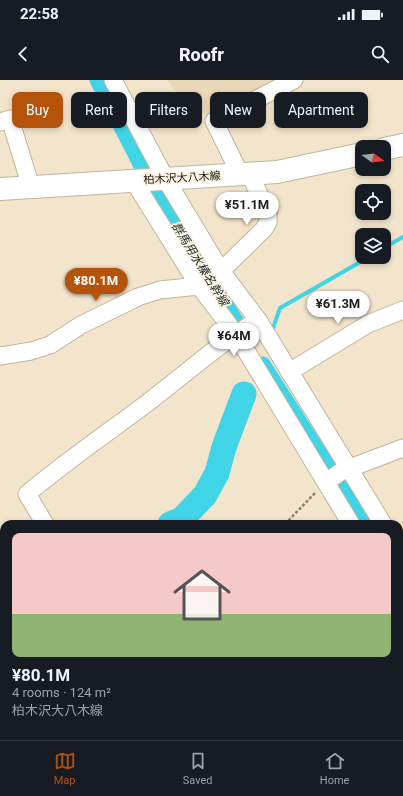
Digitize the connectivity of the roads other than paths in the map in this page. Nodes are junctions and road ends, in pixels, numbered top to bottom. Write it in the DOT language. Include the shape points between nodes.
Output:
graph roads {
  1 [pos="113,80"];
  2 [pos="294,80"];
  3 [pos="0,122"];
  4 [pos="403,145"];
  5 [pos="391,148"];
  6 [pos="355,155"];
  7 [pos="245,174"];
  8 [pos="163,179"];
  9 [pos="136,180"];
  10 [pos="31,187"];
  11 [pos="0,189"];
  12 [pos="210,279"];
  13 [pos="403,310"];
  14 [pos="247,327"];
  15 [pos="0,356"];
  16 [pos="289,372"];
  17 [pos="403,448"];
  18 [pos="336,475"];
  19 [pos="43,520"];
  20 [pos="351,520"];
  21 [pos="380,520"];
  1 -- 8 [label="street"];
  2 -- 7 [label="street" via="214,121"];
  3 -- 10 [label="street" via="10,119"];
  4 -- 5 [label="main road"];
  6 -- 7 [label="main road, 柏木沢大八木線" via="277,172"];
  7 -- 8 [label="main road, 柏木沢大八木線"];
  7 -- 12 [label="street" via="268,214 268,222 264,229"];
  8 -- 9 [label="main road, 柏木沢大八木線"];
  8 -- 12 [label="street"];
  9 -- 10 [label="main road, 柏木沢大八木線"];
  9 -- 12 [label="street"];
  10 -- 11 [label="main road, 柏木沢大八木線"];
  12 -- 14 [label="street"];
  12 -- 14 [label="street"];
  12 -- 15 [label="street" via="138,297 81,325 50,345"];
  13 -- 16 [label="street" via="368,324"];
  14 -- 16 [label="street"];
  14 -- 18 [label="street"];
  14 -- 19 [label="street" via="27,494"];
  16 -- 18 [label="street"];
  17 -- 18 [label="street"];
  18 -- 20 [label="street"];
  18 -- 21 [label="street"];
}
